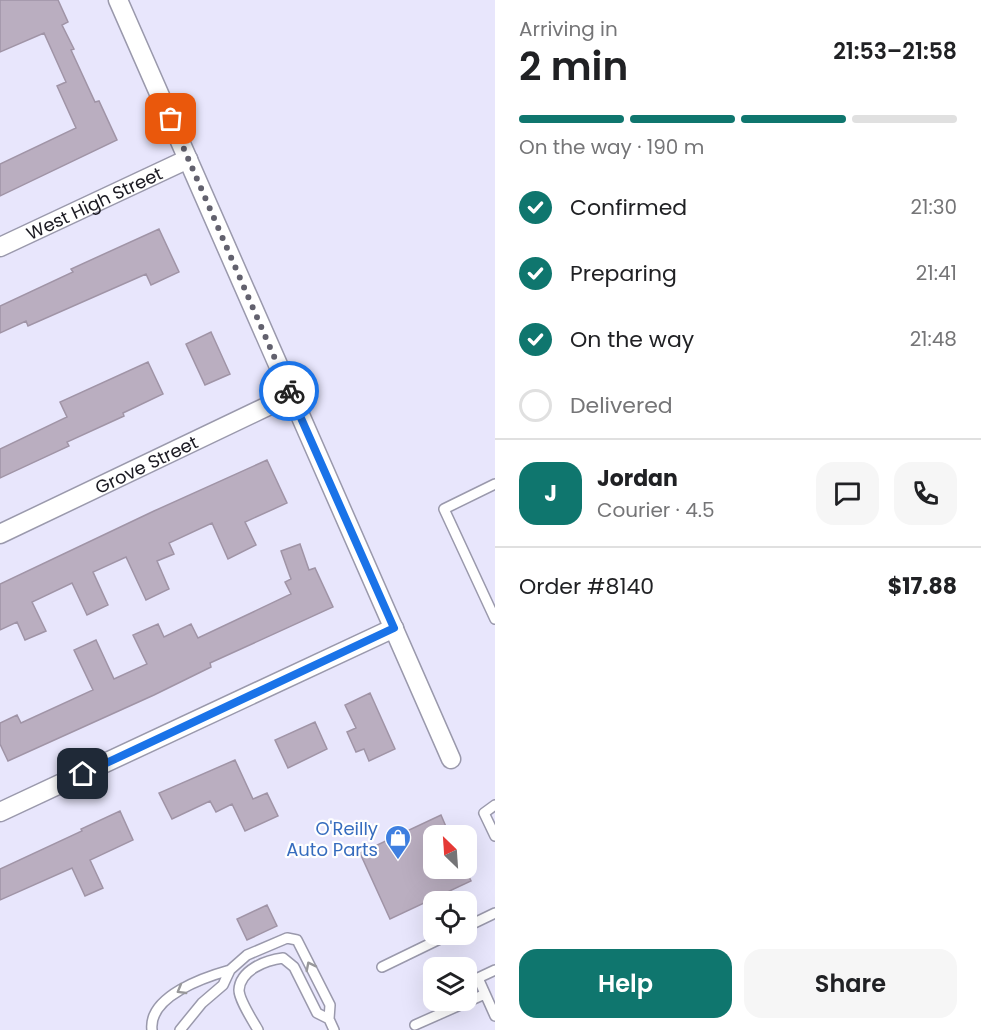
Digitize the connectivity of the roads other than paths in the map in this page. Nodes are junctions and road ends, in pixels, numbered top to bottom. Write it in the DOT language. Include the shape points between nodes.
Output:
graph roads {
  1 [pos="118,0"];
  2 [pos="188,159"];
  3 [pos="0,247"];
  4 [pos="291,395"];
  5 [pos="495,484"];
  6 [pos="0,534"];
  7 [pos="495,619"];
  8 [pos="394,628"];
  9 [pos="451,759"];
  10 [pos="495,805"];
  11 [pos="0,812"];
  12 [pos="495,836"];
  13 [pos="495,913"];
  14 [pos="477,922"];
  15 [pos="427,945"];
  16 [pos="382,967"];
  17 [pos="230,970"];
  18 [pos="495,970"];
  19 [pos="485,994"];
  20 [pos="495,1016"];
  21 [pos="329,1020"];
  22 [pos="416,1025"];
  23 [pos="152,1030"];
  24 [pos="180,1030"];
  25 [pos="258,1030"];
  26 [pos="334,1030"];
  1 -- 2 [label="street"];
  2 -- 3 [label="street, West High Street"];
  2 -- 4 [label="street"];
  4 -- 6 [label="street, Grove Street"];
  4 -- 8 [label="street"];
  5 -- 7 [label="lane" via="444,509"];
  8 -- 9 [label="street"];
  8 -- 11 [label="street"];
  10 -- 12 [label="lane" via="484,813"];
  13 -- 14 [label="lane"];
  15 -- 16 [label="lane"];
  21 -- 17 [label="lane, one-way" via="330,1005 297,940 287,938 267,945"];
  17 -- 23 [label="lane, one-way" via="179,990 161,1004 151,1023"];
  17 -- 24 [label="lane" via="224,985 202,1003"];
  18 -- 19 [label="lane" via="478,978"];
  19 -- 20 [label="lane"];
  19 -- 22 [label="lane"];
  21 -- 25 [label="lane" via="316,1013 294,967 283,958 256,967 243,978 240,997"];
  21 -- 26 [label="lane"];
}
